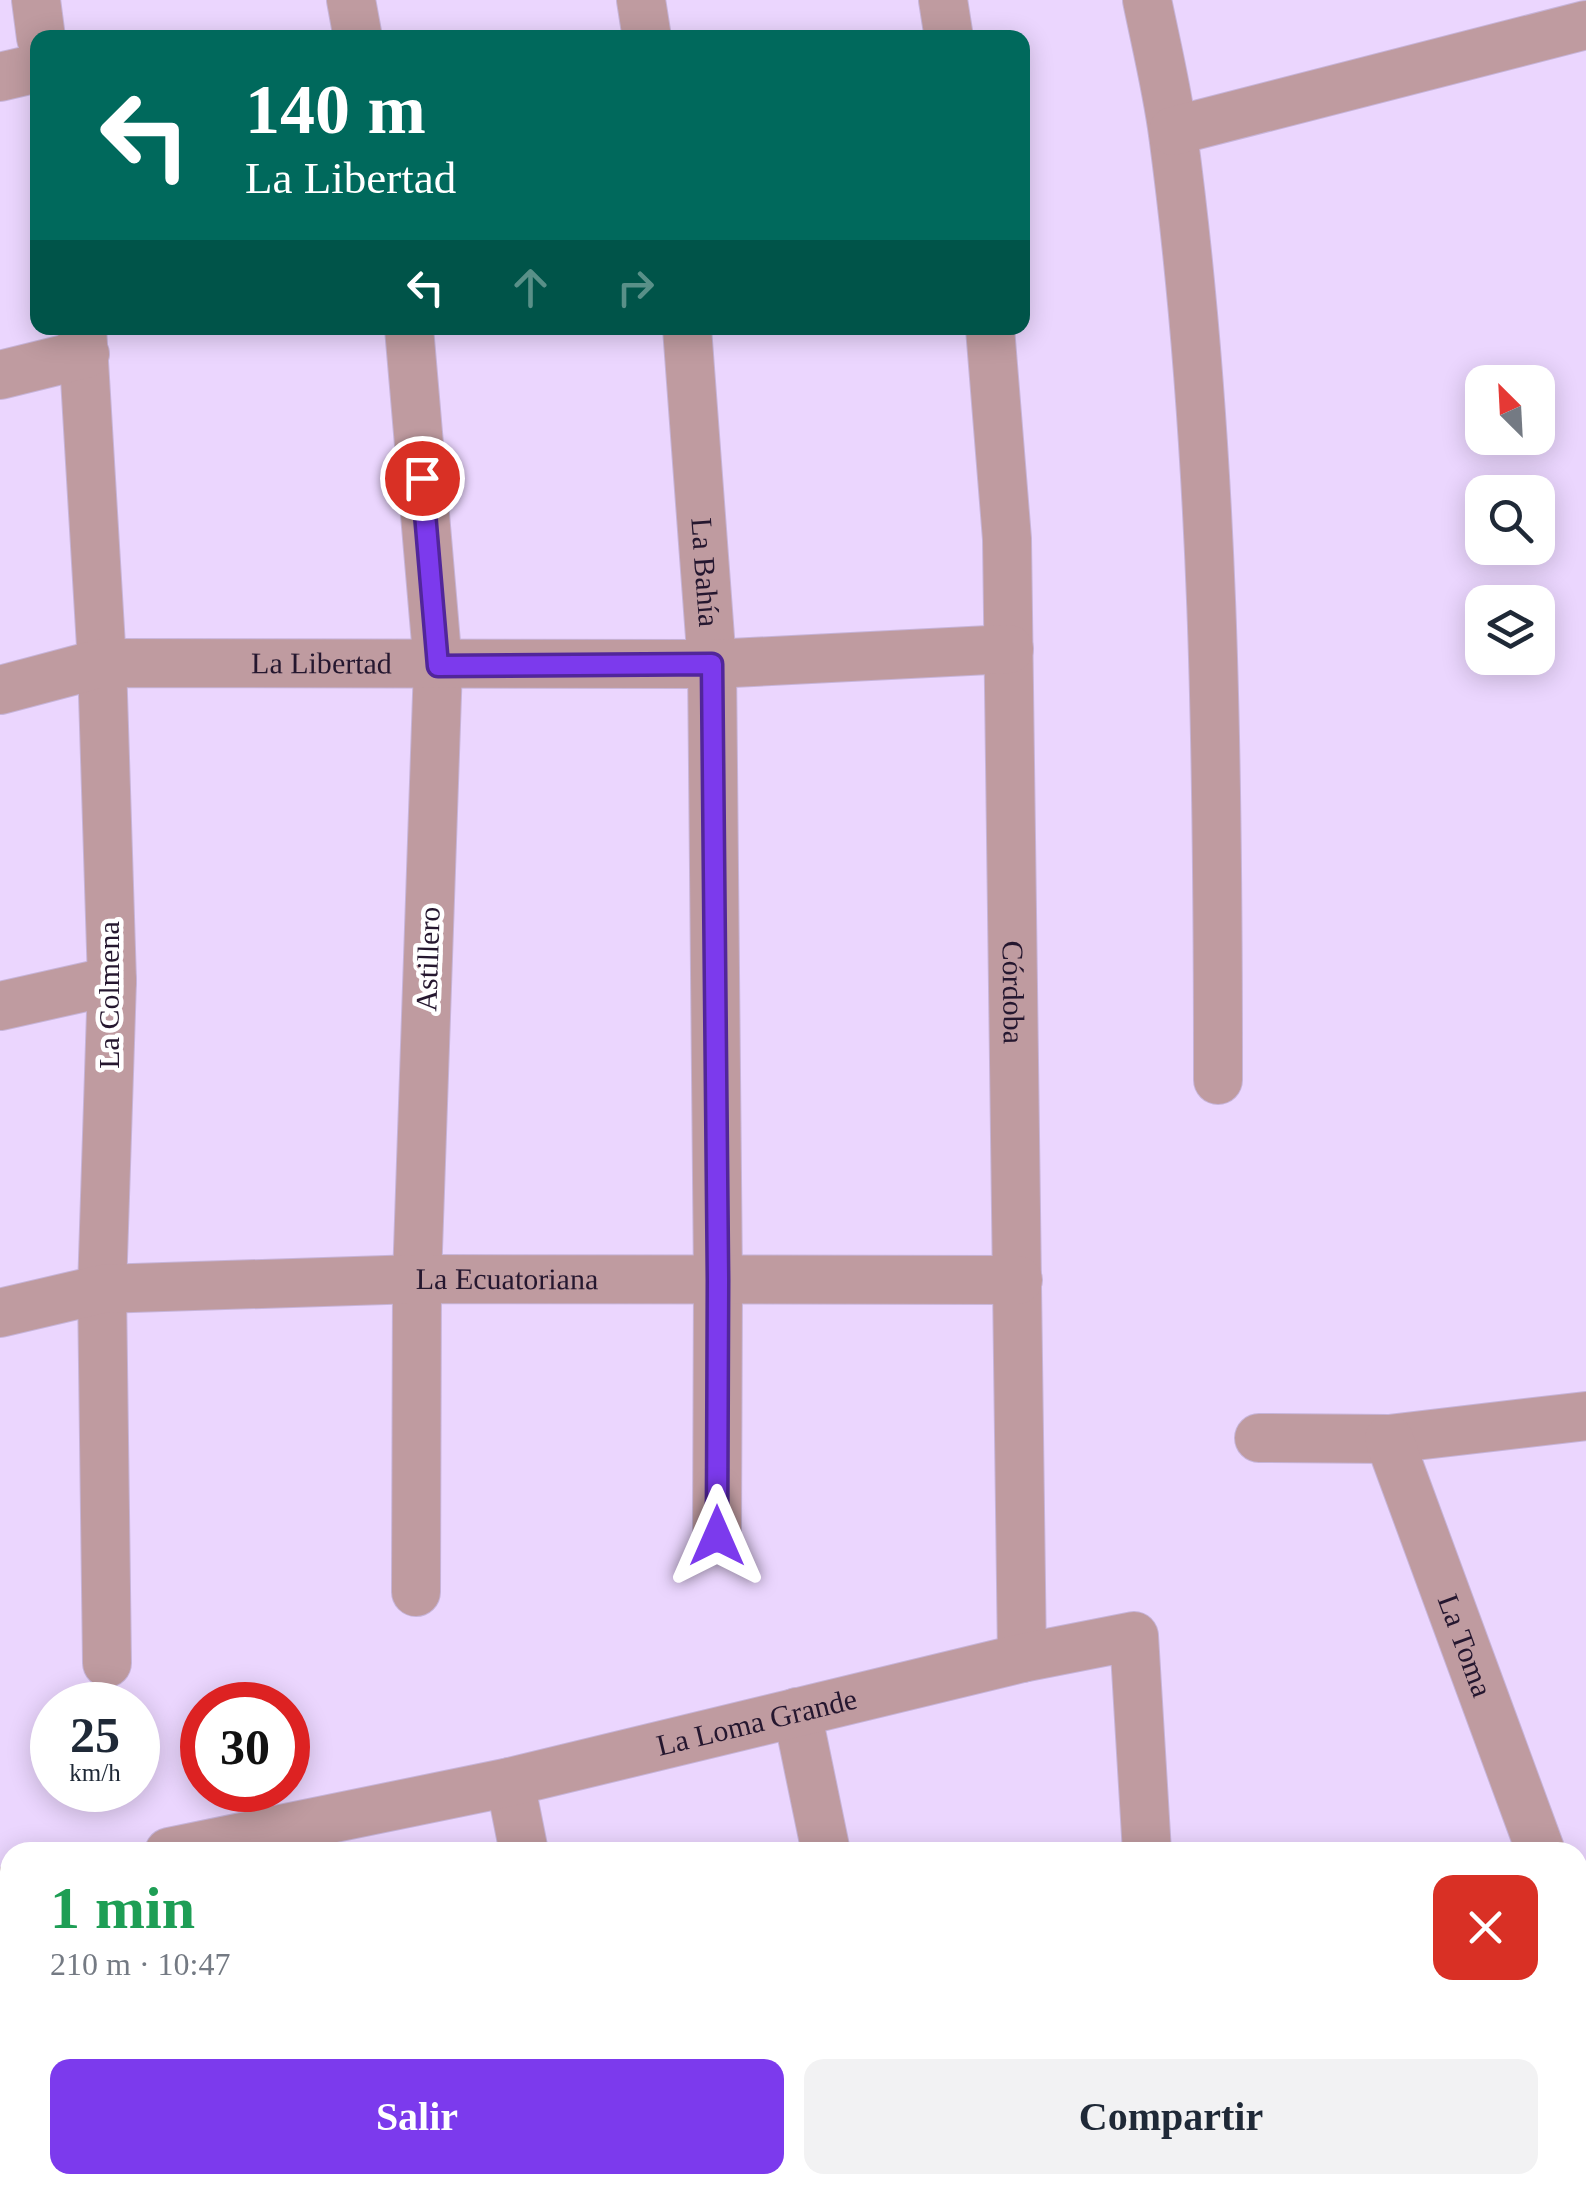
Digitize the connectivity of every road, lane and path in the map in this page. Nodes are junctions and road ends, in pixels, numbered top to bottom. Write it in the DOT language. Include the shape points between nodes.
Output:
graph roads {
  1 [pos="36,0"];
  2 [pos="351,0"];
  3 [pos="641,0"];
  4 [pos="942,0"];
  5 [pos="1147,0"];
  6 [pos="1586,25"];
  7 [pos="40,30"];
  8 [pos="357,30"];
  9 [pos="646,30"];
  10 [pos="948,30"];
  11 [pos="30,70"];
  12 [pos="0,77"];
  13 [pos="1172,131"];
  14 [pos="410,335"];
  15 [pos="687,335"];
  16 [pos="991,335"];
  17 [pos="83,341"];
  18 [pos="0,375"];
  19 [pos="1008,650"];
  20 [pos="102,663"];
  21 [pos="712,664"];
  22 [pos="438,666"];
  23 [pos="0,690"];
  24 [pos="112,981"];
  25 [pos="0,1006"];
  26 [pos="1218,1080"];
  27 [pos="417,1279"];
  28 [pos="718,1280"];
  29 [pos="1018,1280"];
  30 [pos="102,1288"];
  31 [pos="0,1313"];
  32 [pos="1586,1416"];
  33 [pos="1259,1438"];
  34 [pos="1388,1438"];
  35 [pos="717,1536"];
  36 [pos="416,1592"];
  37 [pos="1022,1658"];
  38 [pos="107,1663"];
  39 [pos="797,1712"];
  40 [pos="510,1782"];
  41 [pos="229,1842"];
  42 [pos="522,1842"];
  43 [pos="824,1842"];
  44 [pos="1146,1842"];
  45 [pos="1537,1842"];
  1 -- 7 [label="street"];
  2 -- 8 [label="street"];
  3 -- 9 [label="street"];
  4 -- 10 [label="street"];
  5 -- 13 [label="street"];
  6 -- 13 [label="street"];
  11 -- 12 [label="street"];
  13 -- 26 [label="street" via="1200,391 1214,661"];
  14 -- 22 [label="street, Astillero"];
  15 -- 21 [label="street, La Bahía"];
  16 -- 19 [label="street, Córdoba" via="1007,539"];
  17 -- 18 [label="street"];
  17 -- 20 [label="street, La Colmena"];
  19 -- 21 [label="street, La Libertad"];
  19 -- 29 [label="street, Córdoba"];
  20 -- 22 [label="street, La Libertad"];
  20 -- 23 [label="street, La Libertad"];
  20 -- 24 [label="street, La Colmena"];
  21 -- 22 [label="street, La Libertad"];
  21 -- 28 [label="street, La Bahía"];
  22 -- 27 [label="street, Astillero"];
  24 -- 25 [label="street"];
  24 -- 30 [label="street, La Colmena"];
  27 -- 28 [label="street, La Ecuatoriana"];
  27 -- 30 [label="street, La Ecuatoriana"];
  27 -- 36 [label="street, Astillero"];
  28 -- 29 [label="street, La Ecuatoriana"];
  28 -- 35 [label="street, La Bahía"];
  29 -- 37 [label="street, Córdoba"];
  30 -- 31 [label="street, La Ecuatoriana"];
  30 -- 38 [label="street, La Colmena"];
  32 -- 34 [label="street"];
  33 -- 34 [label="street"];
  34 -- 45 [label="street, La Toma"];
  37 -- 39 [label="street, La Loma Grande"];
  37 -- 44 [label="street, La Loma Grande" via="1134,1636"];
  39 -- 40 [label="street, La Loma Grande"];
  39 -- 43 [label="street"];
  40 -- 41 [label="street, La Loma Grande"];
  40 -- 42 [label="street"];
}
